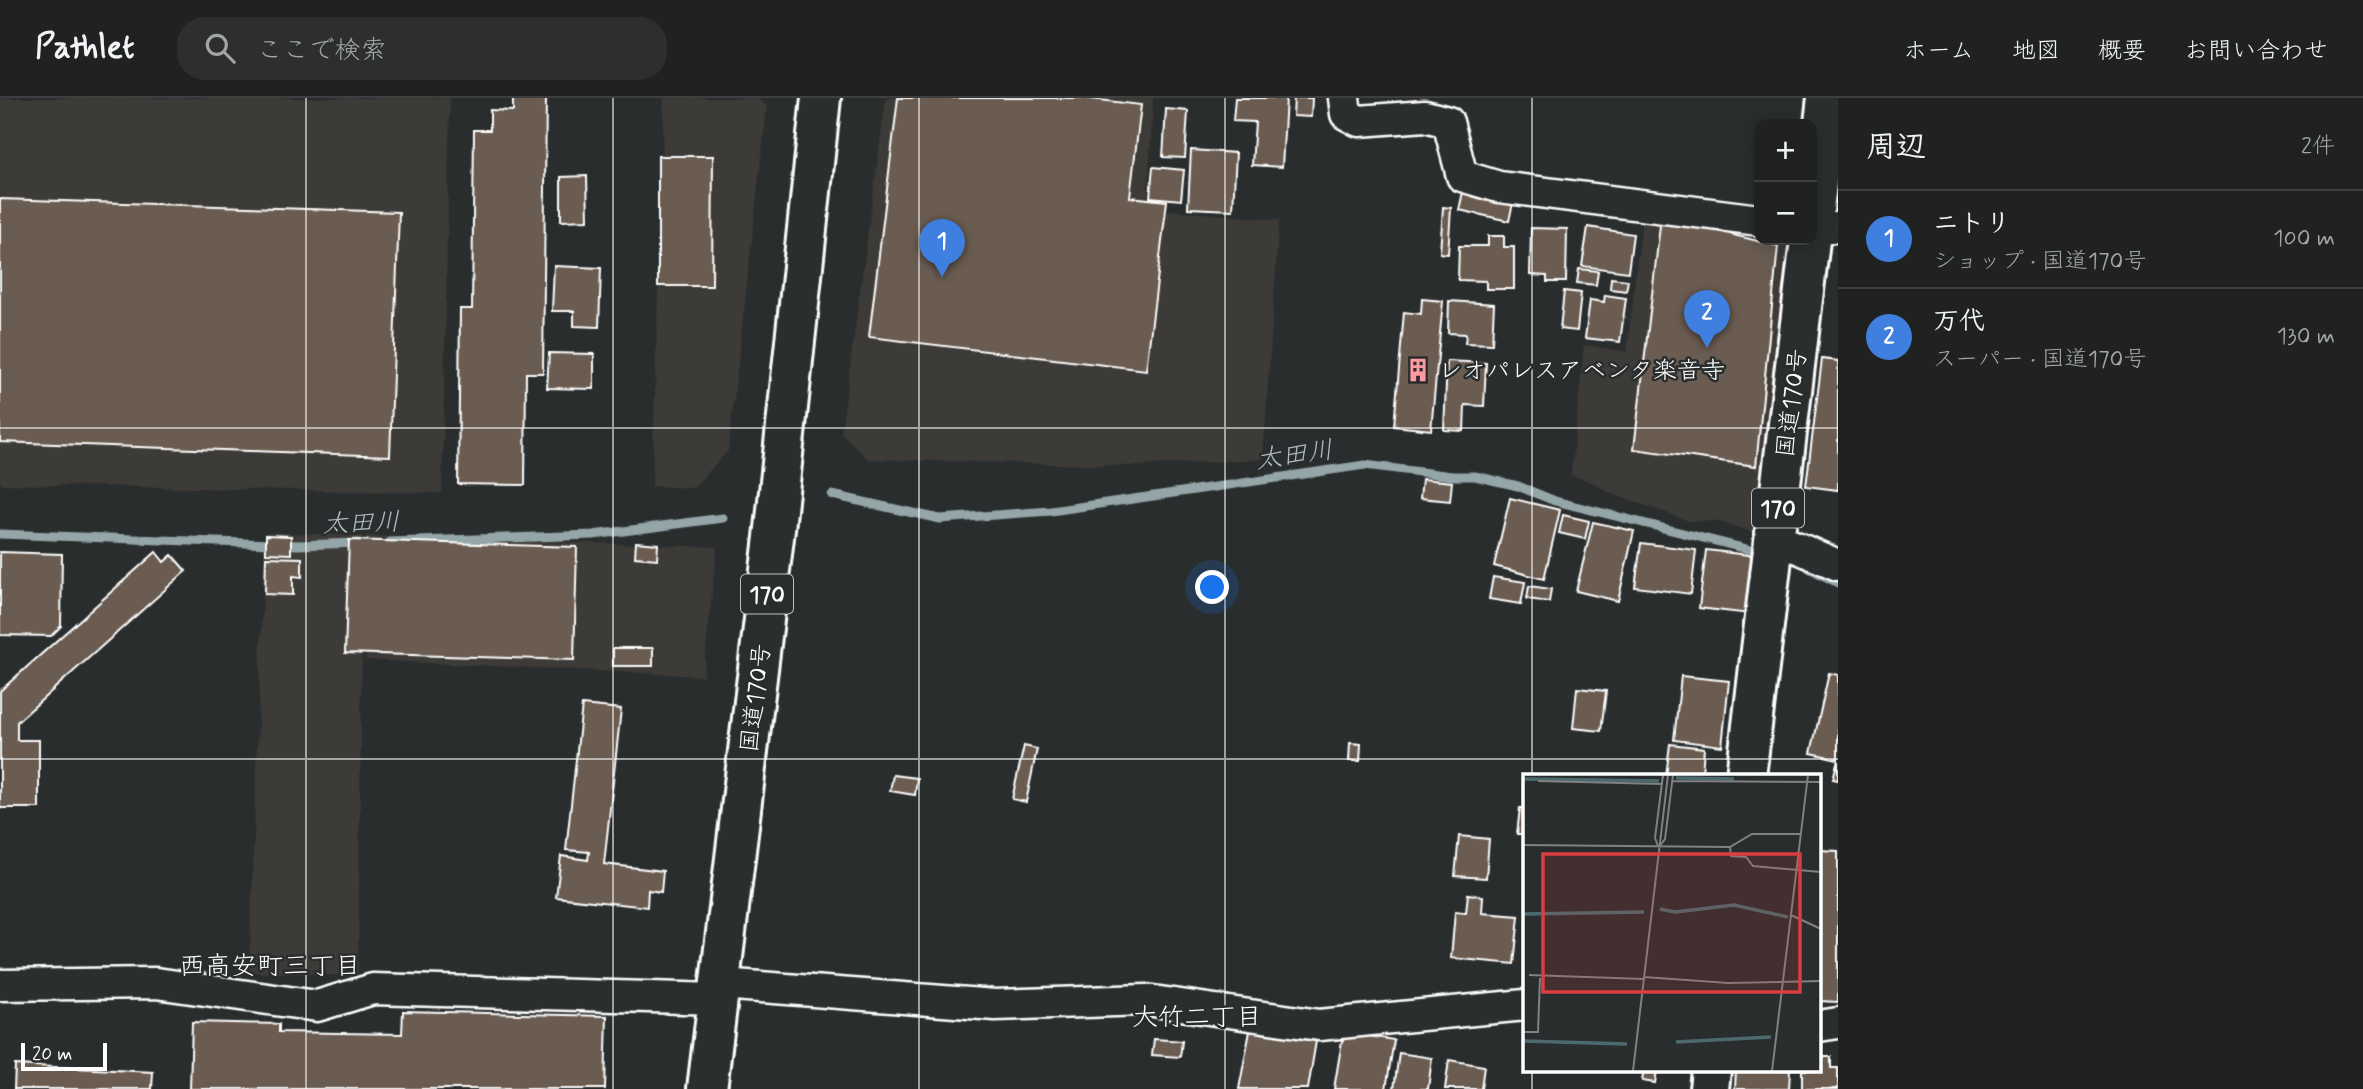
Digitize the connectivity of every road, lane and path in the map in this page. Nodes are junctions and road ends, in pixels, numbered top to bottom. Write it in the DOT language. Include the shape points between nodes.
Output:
graph roads {
  1 [pos="821,98"];
  2 [pos="1344,98"];
  3 [pos="1827,98"];
  4 [pos="1817,184"];
  5 [pos="1754,219"];
  6 [pos="1817,227"];
  7 [pos="1838,228"];
  8 [pos="1809,245"];
  9 [pos="1775,538"];
  10 [pos="1838,565"];
  11 [pos="1746,774"];
  12 [pos="0,985"];
  13 [pos="720,991"];
  14 [pos="1523,1005"];
  15 [pos="1838,1023"];
  16 [pos="1820,1026"];
  17 [pos="708,1089"];
  1 -- 13 [label="highway, 国道170号 / 170"];
  2 -- 5 [label="street" via="1346,114 1359,121 1424,116 1448,122 1462,176 1499,187"];
  3 -- 4 [label="highway"];
  6 -- 7 [label="street"];
  8 -- 9 [label="highway, 国道170号 / 170"];
  9 -- 10 [label="street"];
  9 -- 11 [label="highway, 国道170号 / 170"];
  12 -- 13 [label="street" via="156,983 317,1006 373,989"];
  13 -- 14 [label="street" via="995,1005 1146,1000 1319,1025"];
  13 -- 17 [label="highway, 国道170号 / 170"];
  15 -- 16 [label="street"];
}
